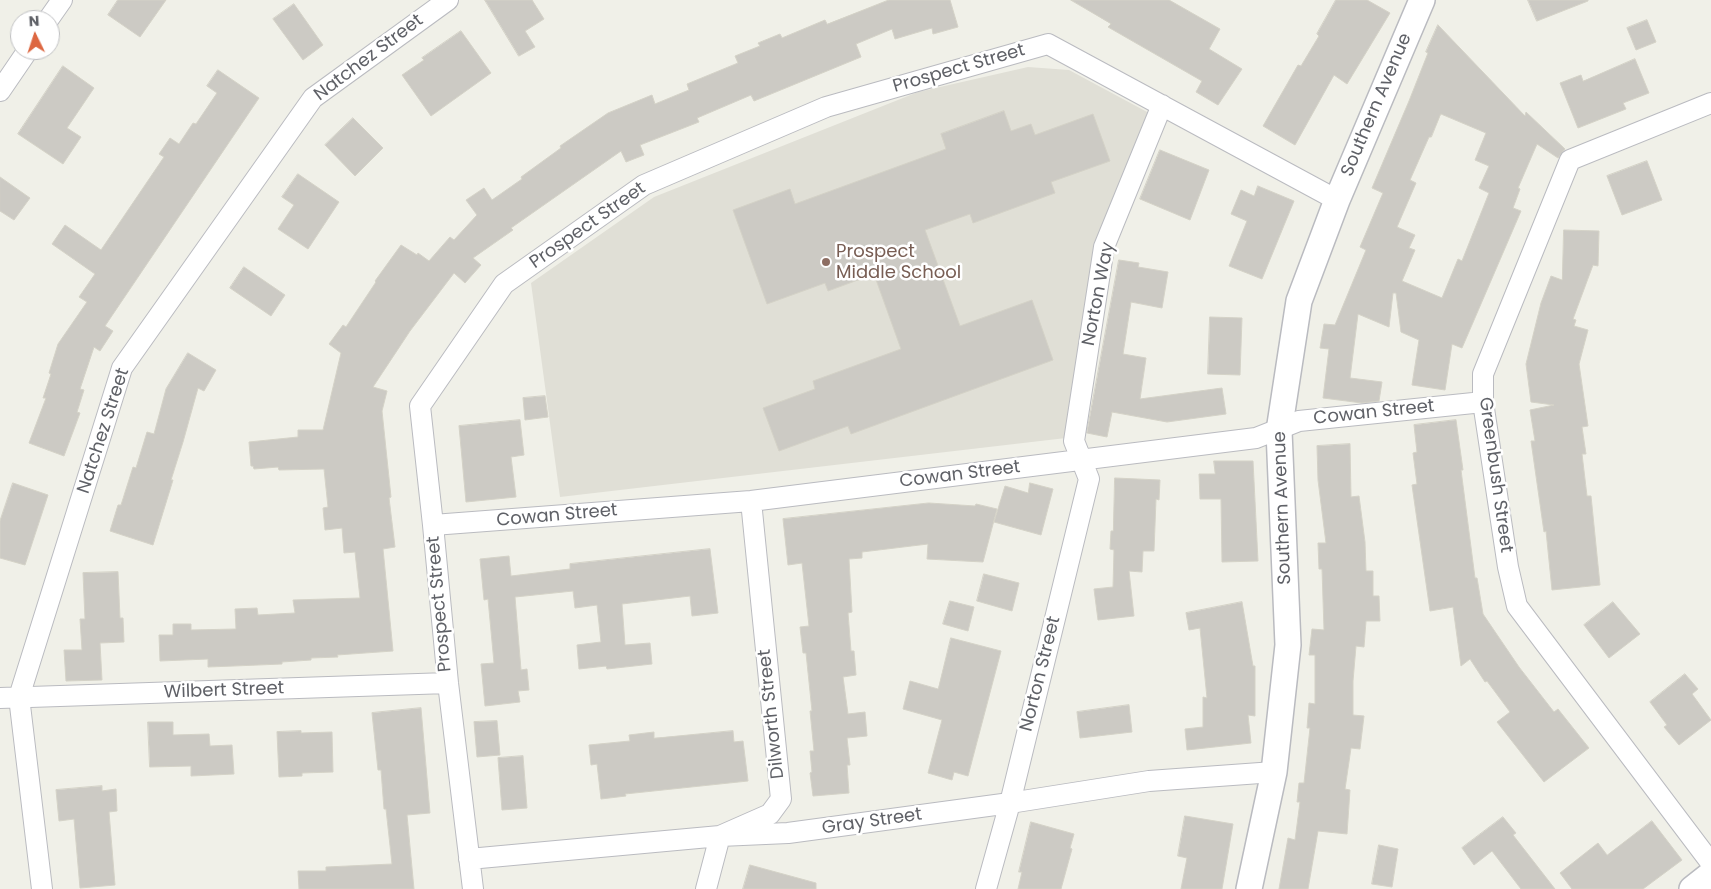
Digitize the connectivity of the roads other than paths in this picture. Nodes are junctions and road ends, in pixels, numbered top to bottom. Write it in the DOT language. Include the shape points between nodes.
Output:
graph roads {
  1 [pos="448,0"];
  2 [pos="1422,0"];
  3 [pos="21,60"];
  4 [pos="0,92"];
  5 [pos="1711,103"];
  6 [pos="1162,105"];
  7 [pos="1337,200"];
  8 [pos="1483,402"];
  9 [pos="1279,431"];
  10 [pos="1082,460"];
  11 [pos="751,500"];
  12 [pos="433,526"];
  13 [pos="448,684"];
  14 [pos="9,698"];
  15 [pos="1274,772"];
  16 [pos="1010,803"];
  17 [pos="720,836"];
  18 [pos="470,859"];
  19 [pos="1711,863"];
  20 [pos="1711,874"];
  21 [pos="42,889"];
  22 [pos="473,889"];
  23 [pos="706,889"];
  24 [pos="986,889"];
  25 [pos="1249,889"];
  26 [pos="1692,889"];
  1 -- 14 [label="street, Natchez Street" via="313,98 122,368"];
  2 -- 7 [label="street, Southern Avenue"];
  3 -- 4 [label="street"];
  5 -- 8 [label="street, Greenbush Street" via="1570,160 1483,374"];
  6 -- 7 [label="street, Prospect Street"];
  6 -- 10 [label="street, Norton Way" via="1104,247 1074,441"];
  6 -- 12 [label="street, Prospect Street" via="1048,44 826,107 644,185 504,284 420,406"];
  7 -- 9 [label="street, Southern Avenue" via="1299,301"];
  8 -- 9 [label="street, Cowan Street" via="1299,421"];
  8 -- 19 [label="street, Greenbush Street" via="1517,606"];
  9 -- 10 [label="street, Cowan Street" via="1256,438"];
  9 -- 15 [label="street, Southern Avenue" via="1288,645"];
  10 -- 11 [label="street, Cowan Street"];
  10 -- 16 [label="street, Norton Street" via="1089,479"];
  11 -- 12 [label="street, Cowan Street"];
  11 -- 17 [label="street, Dilworth Street" via="781,799 770,814"];
  12 -- 13 [label="street, Prospect Street"];
  13 -- 14 [label="street, Wilbert Street"];
  13 -- 18 [label="street, Prospect Street"];
  14 -- 21 [label="street, Natchez Street"];
  15 -- 16 [label="street, Gray Street" via="1149,781"];
  15 -- 25 [label="street, Southern Avenue"];
  16 -- 17 [label="street, Gray Street" via="788,833"];
  16 -- 24 [label="street, Norton Street"];
  17 -- 18 [label="street, Gray Street"];
  17 -- 23 [label="street"];
  18 -- 22 [label="street, Prospect Street"];
  20 -- 26 [label="street"];
}
